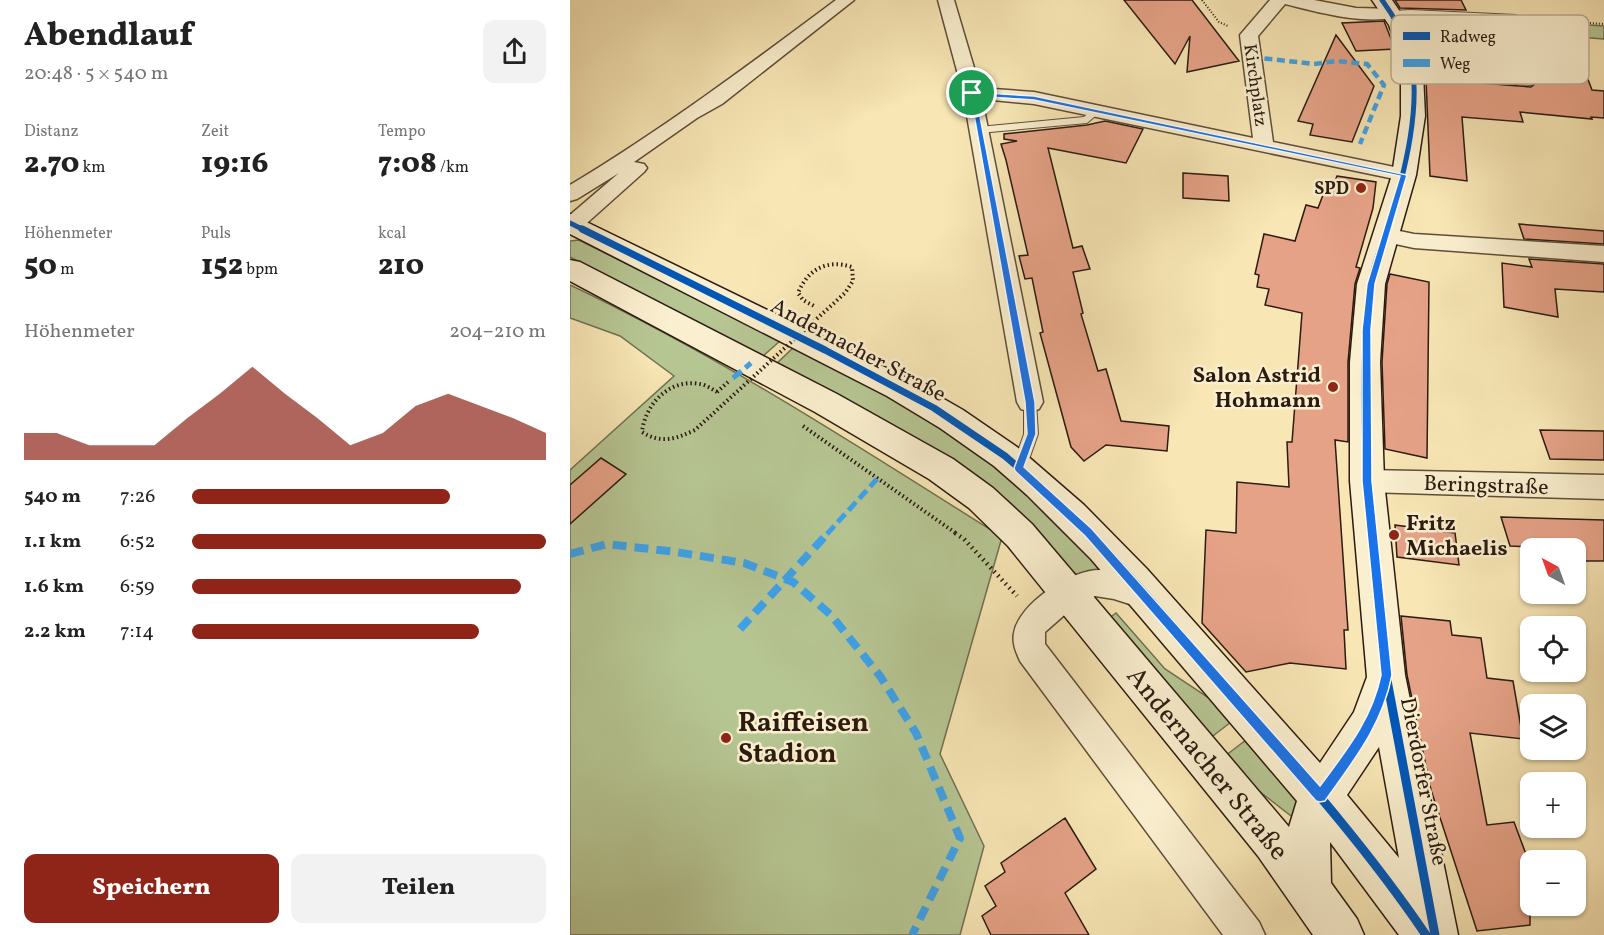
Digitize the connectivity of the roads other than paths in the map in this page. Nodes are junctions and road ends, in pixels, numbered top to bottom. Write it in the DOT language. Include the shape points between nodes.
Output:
graph roads {
  1 [pos="846,0"];
  2 [pos="946,0"];
  3 [pos="1279,0"];
  4 [pos="1289,0"];
  5 [pos="1387,7"];
  6 [pos="1464,15"];
  7 [pos="1412,84"];
  8 [pos="972,93"];
  9 [pos="715,100"];
  10 [pos="1096,111"];
  11 [pos="979,130"];
  12 [pos="1264,146"];
  13 [pos="1404,175"];
  14 [pos="571,217"];
  15 [pos="1385,235"];
  16 [pos="1604,254"];
  17 [pos="570,268"];
  18 [pos="1030,402"];
  19 [pos="1019,468"];
  20 [pos="1367,481"];
  21 [pos="1604,487"];
  22 [pos="1070,594"];
  23 [pos="1145,595"];
  24 [pos="1386,675"];
  25 [pos="1320,796"];
  26 [pos="1309,889"];
  27 [pos="1246,935"];
  28 [pos="1341,935"];
  29 [pos="1426,935"];
  30 [pos="1435,935"];
  1 -- 9 [label="street"];
  2 -- 8 [label="street"];
  3 -- 12 [label="street, Kirchplatz" via="1249,35"];
  4 -- 5 [label="street" via="1356,13"];
  5 -- 6 [label="lane"];
  7 -- 13 [label="street, Dierdorfer Straße" via="1413,116"];
  8 -- 10 [label="street" via="1034,98"];
  8 -- 11 [label="street"];
  9 -- 14 [label="street" via="700,117"];
  9 -- 14 [label="street" via="616,166"];
  10 -- 11 [label="lane" via="1087,120"];
  10 -- 12 [label="street"];
  11 -- 18 [label="street"];
  12 -- 13 [label="street"];
  13 -- 15 [label="street, Dierdorfer Straße"];
  14 -- 19 [label="street, Andernacher Straße" via="901,389 970,430"];
  15 -- 16 [label="street" via="1414,241"];
  15 -- 20 [label="street, Dierdorfer Straße" via="1371,284 1366,330"];
  17 -- 22 [label="street, Andernacher Straße" via="941,469 1001,516"];
  18 -- 19 [label="lane" via="1031,434"];
  19 -- 23 [label="street, Andernacher Straße" via="1088,532"];
  20 -- 21 [label="street, Beringstraße"];
  20 -- 24 [label="street, Dierdorfer Straße"];
  22 -- 23 [label="street" via="1084,585 1097,583"];
  22 -- 26 [label="street, Andernacher Straße"];
  22 -- 27 [label="street" via="1036,618 1030,627 1029,640 1039,662"];
  23 -- 25 [label="street, Andernacher Straße"];
  24 -- 25 [label="street, Dierdorfer Straße" via="1367,731"];
  24 -- 30 [label="street, Dierdorfer Straße"];
  25 -- 26 [label="street, Dierdorfer Straße" via="1308,838"];
  25 -- 29 [label="street, Andernacher Straße"];
  26 -- 28 [label="street, Andernacher Straße"];
}
